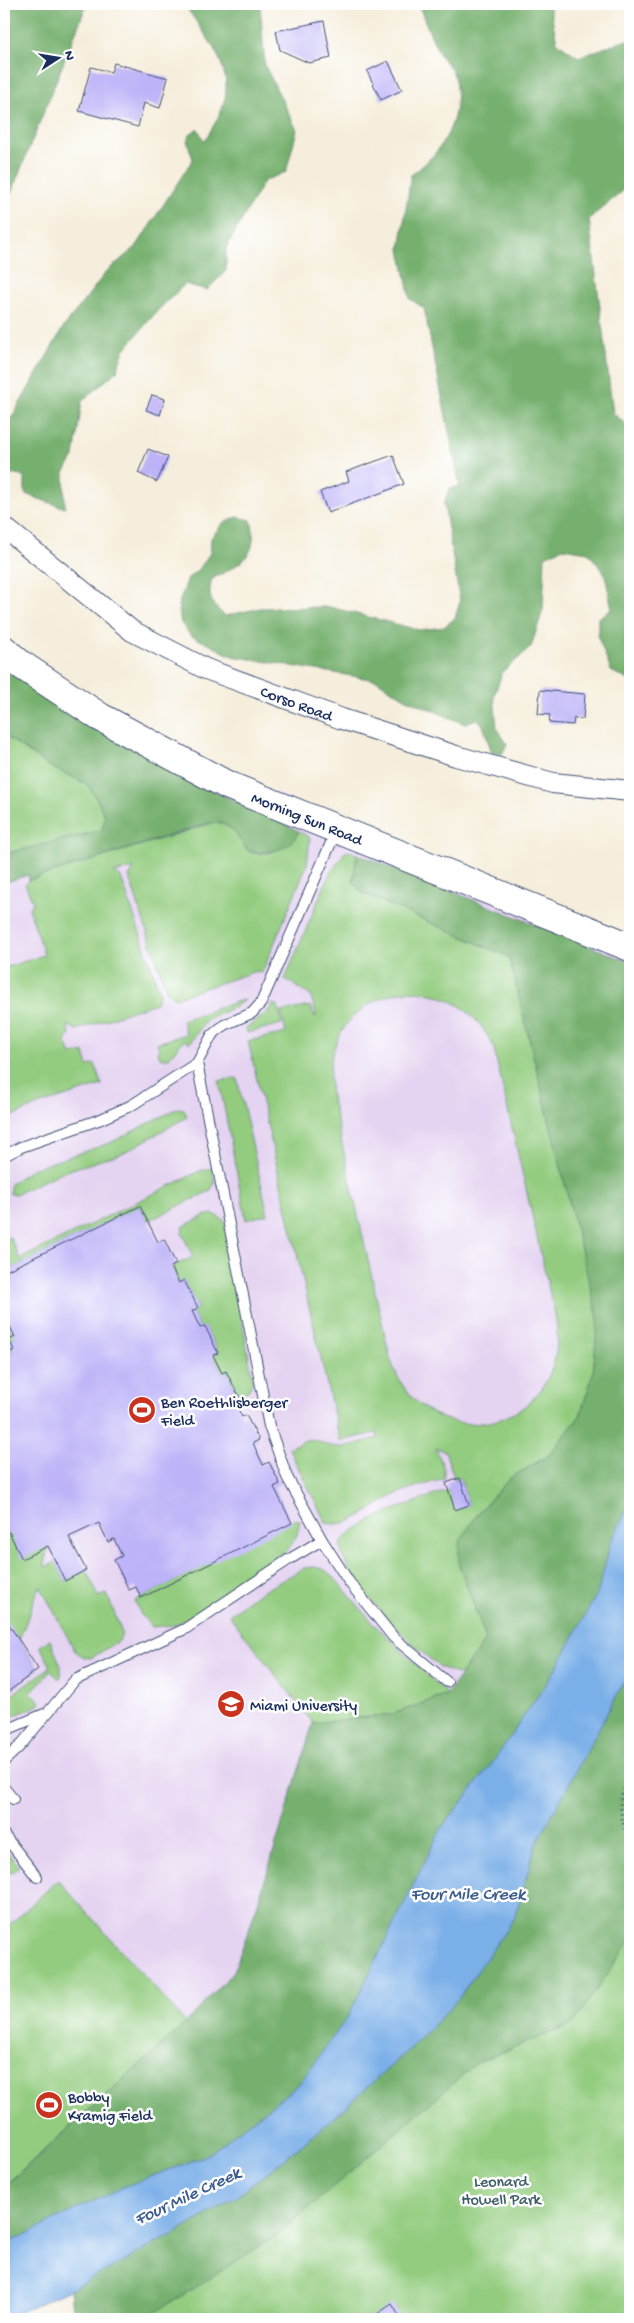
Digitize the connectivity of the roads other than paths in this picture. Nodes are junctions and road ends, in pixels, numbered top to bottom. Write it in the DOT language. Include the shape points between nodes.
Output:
graph roads {
  1 [pos="4,527"];
  2 [pos="4,650"];
  3 [pos="630,791"];
  4 [pos="337,829"];
  5 [pos="630,947"];
  6 [pos="197,1063"];
  7 [pos="4,1156"];
  8 [pos="322,1540"];
  9 [pos="447,1682"];
  10 [pos="45,1713"];
  11 [pos="4,1731"];
  12 [pos="4,1761"];
  13 [pos="4,1788"];
  14 [pos="13,1800"];
  15 [pos="4,1834"];
  16 [pos="37,1876"];
  1 -- 3 [label="street, Corso Road" via="132,631 206,669 342,719 456,756 553,783"];
  2 -- 4 [label="main road, Morning Sun Road" via="100,717 156,749 227,785"];
  4 -- 5 [label="main road, Morning Sun Road"];
  4 -- 6 [label="lane" via="261,1003 252,1013 224,1025 212,1035"];
  6 -- 7 [label="lane" via="132,1105"];
  6 -- 8 [label="lane" via="269,1426 287,1477"];
  8 -- 9 [label="lane" via="349,1582 394,1638"];
  8 -- 10 [label="lane" via="185,1629 75,1680"];
  10 -- 11 [label="lane"];
  10 -- 12 [label="lane"];
  13 -- 14 [label="lane"];
  15 -- 16 [label="lane"];
}
